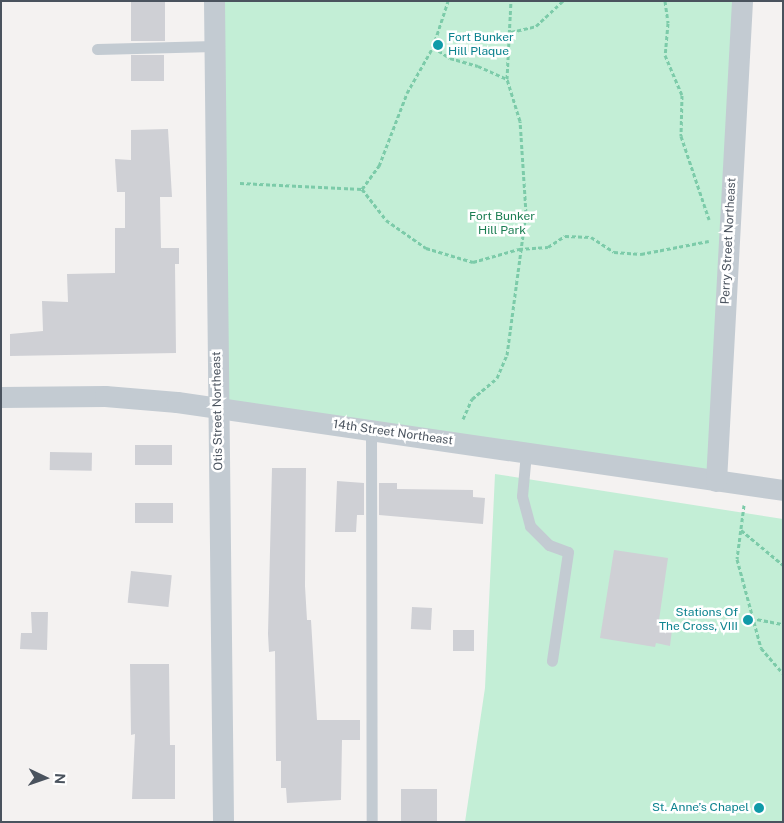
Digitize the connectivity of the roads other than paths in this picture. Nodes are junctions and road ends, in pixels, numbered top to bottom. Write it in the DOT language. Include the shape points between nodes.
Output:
graph roads {
  1 [pos="214,1"];
  2 [pos="742,1"];
  3 [pos="214,46"];
  4 [pos="97,49"];
  5 [pos="1,397"];
  6 [pos="218,407"];
  7 [pos="371,430"];
  8 [pos="526,453"];
  9 [pos="716,481"];
  10 [pos="783,490"];
  11 [pos="552,661"];
  12 [pos="223,822"];
  13 [pos="372,822"];
  1 -- 3 [label="street, Otis Street Northeast"];
  2 -- 9 [label="street, Perry Street Northeast"];
  3 -- 4 [label="lane"];
  3 -- 6 [label="street, Otis Street Northeast"];
  5 -- 6 [label="street, 14th Street Northeast" via="105,396"];
  6 -- 7 [label="street, 14th Street Northeast"];
  6 -- 12 [label="street, Otis Street Northeast"];
  7 -- 8 [label="street, 14th Street Northeast"];
  7 -- 13 [label="lane"];
  8 -- 9 [label="street, 14th Street Northeast"];
  8 -- 11 [label="lane" via="522,496 530,526 549,545 568,552"];
  9 -- 10 [label="street, 14th Street Northeast"];
}
